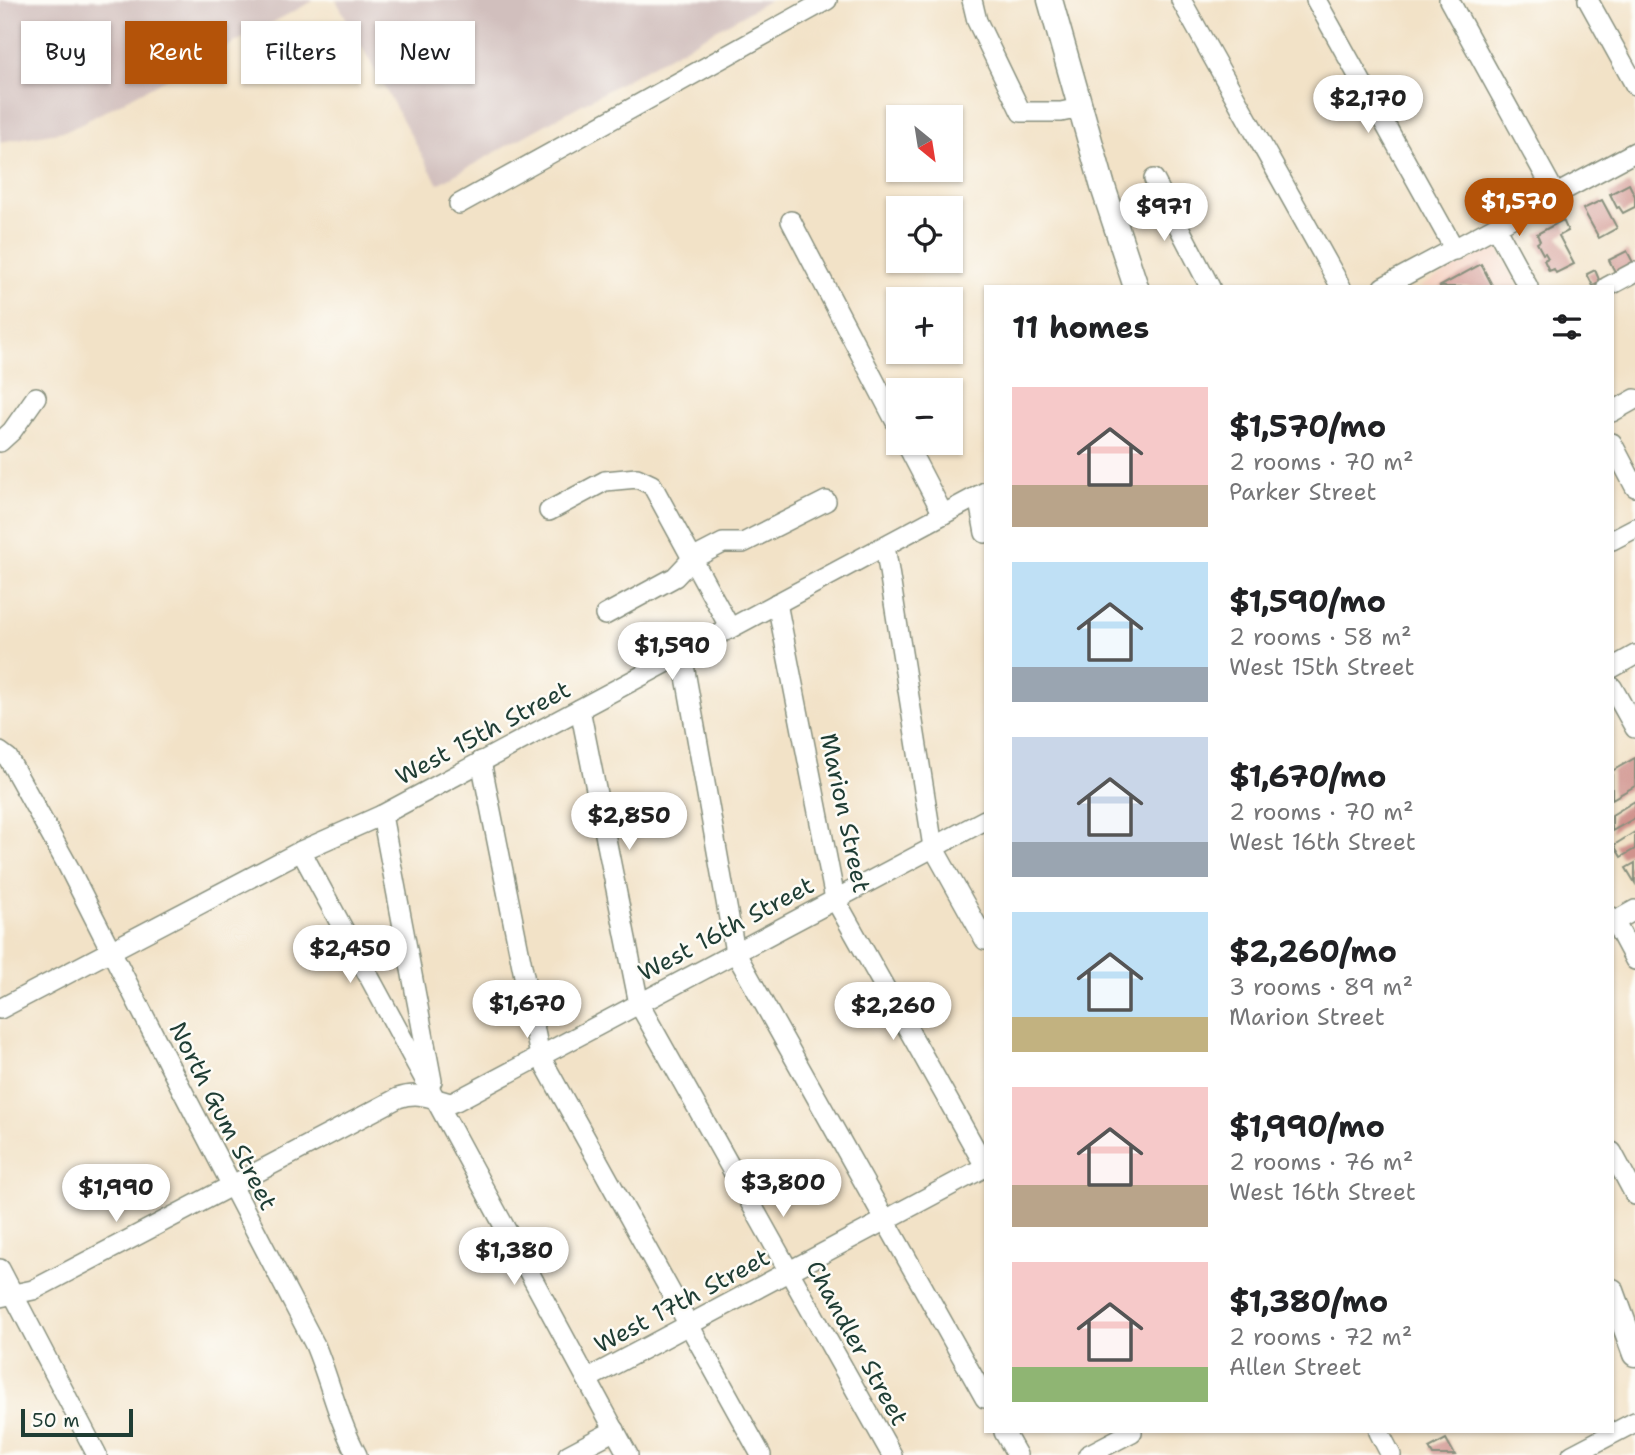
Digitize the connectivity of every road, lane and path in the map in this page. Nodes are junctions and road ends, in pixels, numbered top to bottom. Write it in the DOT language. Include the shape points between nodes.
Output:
graph roads {
  1 [pos="827,0"];
  2 [pos="972,0"];
  3 [pos="1049,0"];
  4 [pos="1181,0"];
  5 [pos="1316,0"];
  6 [pos="1449,0"];
  7 [pos="1588,0"];
  8 [pos="1635,85"];
  9 [pos="1080,108"];
  10 [pos="1635,152"];
  11 [pos="1154,180"];
  12 [pos="1556,195"];
  13 [pos="459,204"];
  14 [pos="791,221"];
  15 [pos="1496,228"];
  16 [pos="1455,250"];
  17 [pos="1635,272"];
  18 [pos="1135,285"];
  19 [pos="1209,285"];
  20 [pos="1340,285"];
  21 [pos="1387,285"];
  22 [pos="1527,285"];
  23 [pos="1611,285"];
  24 [pos="36,397"];
  25 [pos="1635,399"];
  26 [pos="886,403"];
  27 [pos="1614,411"];
  28 [pos="0,442"];
  29 [pos="1614,447"];
  30 [pos="912,455"];
  31 [pos="1635,487"];
  32 [pos="981,494"];
  33 [pos="826,501"];
  34 [pos="549,512"];
  35 [pos="943,514"];
  36 [pos="984,523"];
  37 [pos="1635,528"];
  38 [pos="1614,539"];
  39 [pos="885,546"];
  40 [pos="692,559"];
  41 [pos="777,603"];
  42 [pos="604,615"];
  43 [pos="730,628"];
  44 [pos="682,654"];
  45 [pos="1635,655"];
  46 [pos="1614,667"];
  47 [pos="1614,691"];
  48 [pos="580,709"];
  49 [pos="1635,728"];
  50 [pos="0,752"];
  51 [pos="481,761"];
  52 [pos="382,815"];
  53 [pos="984,821"];
  54 [pos="933,847"];
  55 [pos="301,851"];
  56 [pos="835,899"];
  57 [pos="1635,910"];
  58 [pos="1614,920"];
  59 [pos="1614,922"];
  60 [pos="984,938"];
  61 [pos="111,950"];
  62 [pos="735,952"];
  63 [pos="1635,960"];
  64 [pos="639,1004"];
  65 [pos="0,1009"];
  66 [pos="540,1056"];
  67 [pos="435,1099"];
  68 [pos="1614,1155"];
  69 [pos="984,1164"];
  70 [pos="984,1167"];
  71 [pos="1623,1171"];
  72 [pos="232,1186"];
  73 [pos="1635,1195"];
  74 [pos="885,1220"];
  75 [pos="0,1269"];
  76 [pos="789,1271"];
  77 [pos="7,1296"];
  78 [pos="1614,1296"];
  79 [pos="688,1325"];
  80 [pos="1635,1354"];
  81 [pos="587,1379"];
  82 [pos="984,1396"];
  83 [pos="1635,1422"];
  84 [pos="615,1430"];
  85 [pos="1005,1433"];
  86 [pos="1130,1433"];
  87 [pos="1380,1433"];
  88 [pos="97,1455"];
  89 [pos="357,1455"];
  90 [pos="568,1455"];
  91 [pos="628,1455"];
  92 [pos="761,1455"];
  93 [pos="892,1455"];
  94 [pos="1017,1455"];
  95 [pos="1088,1455"];
  96 [pos="1391,1455"];
  97 [pos="1572,1455"];
  1 -- 13 [label="street"];
  2 -- 9 [label="street" via="977,21 1021,112"];
  3 -- 9 [label="main road"];
  4 -- 20 [label="street"];
  5 -- 16 [label="street"];
  6 -- 12 [label="street"];
  7 -- 8 [label="street"];
  9 -- 18 [label="main road"];
  10 -- 12 [label="street"];
  11 -- 19 [label="street"];
  12 -- 15 [label="street"];
  14 -- 26 [label="street"];
  15 -- 16 [label="street"];
  15 -- 22 [label="street"];
  16 -- 21 [label="street"];
  17 -- 23 [label="street"];
  24 -- 28 [label="street"];
  25 -- 27 [label="street"];
  29 -- 31 [label="street"];
  30 -- 35 [label="street"];
  32 -- 35 [label="street, West 15th Street"];
  32 -- 36 [label="street"];
  33 -- 40 [label="street" via="743,543 723,543"];
  34 -- 40 [label="street" via="605,481 637,478 652,485"];
  35 -- 39 [label="street, West 15th Street"];
  37 -- 38 [label="street"];
  39 -- 41 [label="street, West 15th Street"];
  39 -- 54 [label="street"];
  40 -- 42 [label="street" via="675,577"];
  40 -- 43 [label="street"];
  41 -- 43 [label="street, West 15th Street"];
  41 -- 56 [label="street, Marion Street"];
  43 -- 44 [label="street, West 15th Street"];
  44 -- 48 [label="street, West 15th Street"];
  44 -- 62 [label="street"];
  45 -- 46 [label="street"];
  47 -- 49 [label="street"];
  48 -- 51 [label="street, West 15th Street"];
  48 -- 64 [label="street, Chandler Street"];
  50 -- 61 [label="street, North Gum Street" via="8,758"];
  51 -- 52 [label="street, West 15th Street"];
  51 -- 66 [label="street"];
  52 -- 55 [label="street, West 15th Street"];
  52 -- 67 [label="street"];
  53 -- 54 [label="street, West 16th Street"];
  54 -- 56 [label="street, West 16th Street"];
  54 -- 60 [label="street"];
  55 -- 61 [label="street, West 15th Street"];
  55 -- 67 [label="street"];
  56 -- 62 [label="street, West 16th Street"];
  56 -- 69 [label="street, Marion Street"];
  57 -- 58 [label="street"];
  59 -- 63 [label="street"];
  61 -- 65 [label="street, West 15th Street"];
  61 -- 72 [label="street, North Gum Street"];
  62 -- 64 [label="street, West 16th Street"];
  62 -- 74 [label="street"];
  64 -- 66 [label="street, West 16th Street"];
  64 -- 76 [label="street, Chandler Street"];
  66 -- 67 [label="street, West 16th Street" via="456,1101"];
  66 -- 79 [label="street"];
  67 -- 72 [label="street, West 16th Street" via="411,1094 398,1098"];
  67 -- 81 [label="street"];
  68 -- 71 [label="street"];
  70 -- 74 [label="street, West 17th Street"];
  71 -- 73 [label="street"];
  72 -- 77 [label="street, West 16th Street" via="33,1290"];
  72 -- 89 [label="street, North Gum Street" via="325,1368"];
  74 -- 76 [label="street, West 17th Street"];
  74 -- 82 [label="street"];
  75 -- 77 [label="street"];
  76 -- 79 [label="street, West 17th Street"];
  76 -- 93 [label="street, Chandler Street"];
  77 -- 88 [label="street"];
  78 -- 80 [label="main road"];
  79 -- 81 [label="street, West 17th Street"];
  79 -- 92 [label="street"];
  81 -- 84 [label="street"];
  83 -- 97 [label="street"];
  84 -- 90 [label="street"];
  84 -- 91 [label="street"];
  85 -- 94 [label="street"];
  86 -- 95 [label="street"];
  87 -- 96 [label="street"];
}
